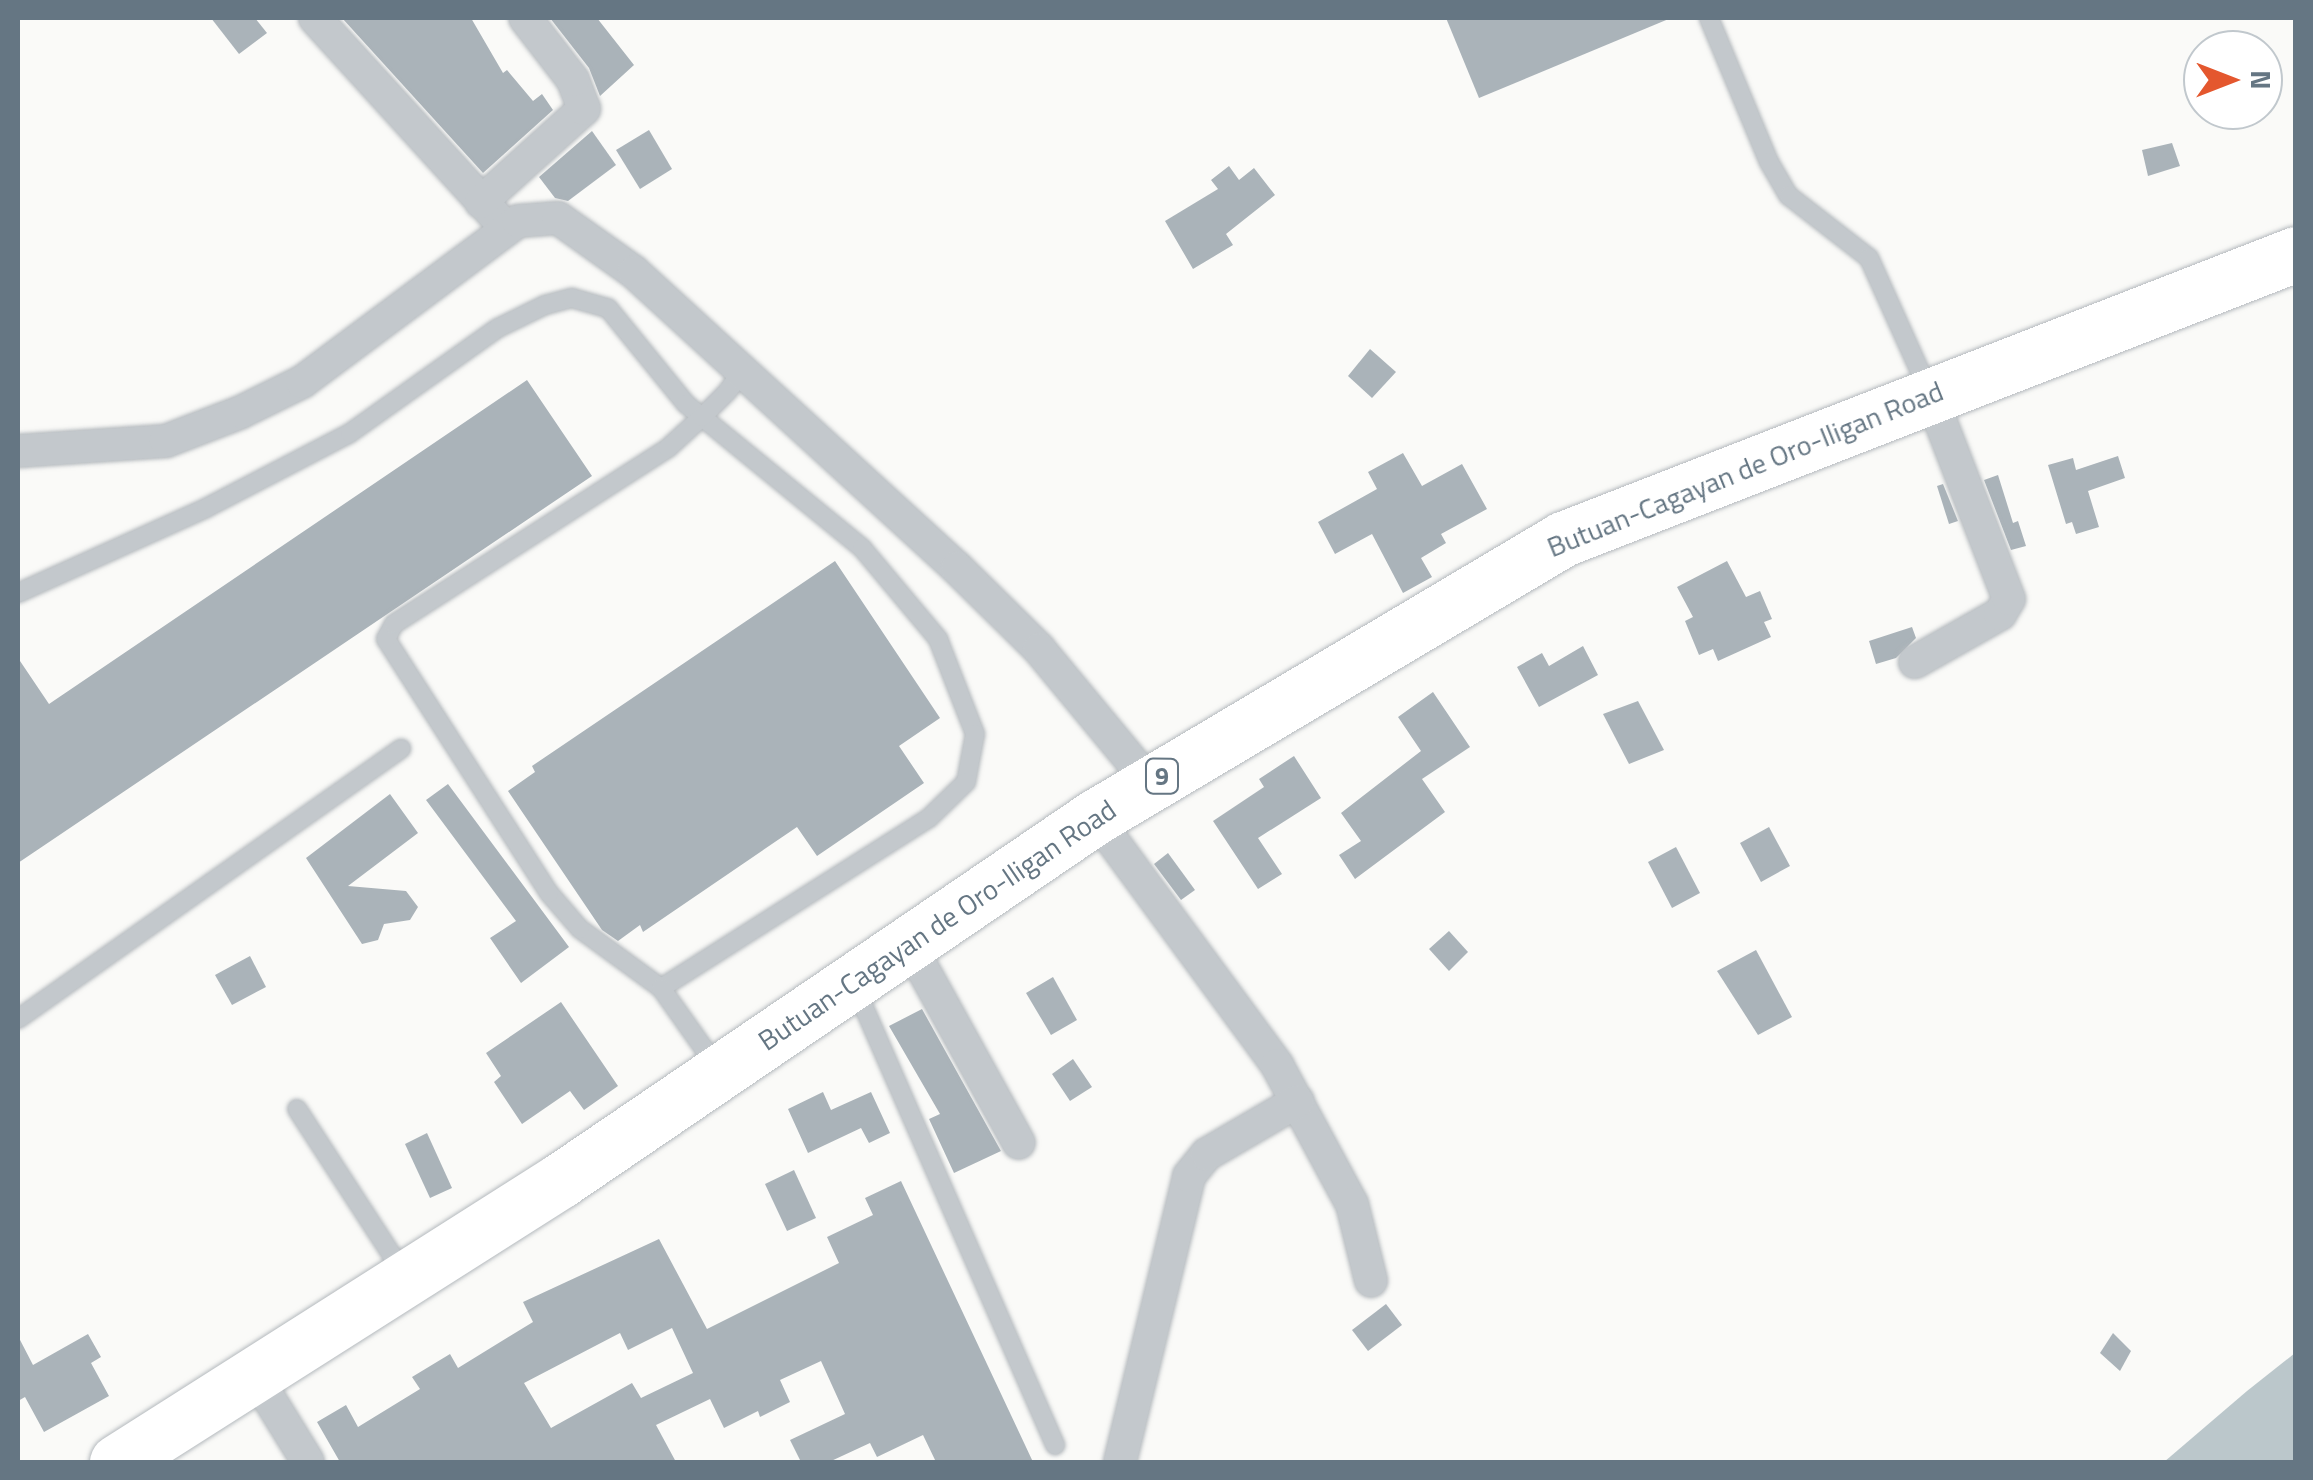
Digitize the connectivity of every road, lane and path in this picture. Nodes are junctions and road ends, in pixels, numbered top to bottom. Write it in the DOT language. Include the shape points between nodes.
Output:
graph roads {
  1 [pos="314,18"];
  2 [pos="525,18"];
  3 [pos="1708,18"];
  4 [pos="481,202"];
  5 [pos="506,229"];
  6 [pos="2296,254"];
  7 [pos="744,371"];
  8 [pos="1930,394"];
  9 [pos="702,417"];
  10 [pos="18,450"];
  11 [pos="18,593"];
  12 [pos="1915,662"];
  13 [pos="401,749"];
  14 [pos="1150,783"];
  15 [pos="1095,817"];
  16 [pos="909,944"];
  17 [pos="853,981"];
  18 [pos="661,988"];
  19 [pos="18,1019"];
  20 [pos="720,1072"];
  21 [pos="1298,1101"];
  22 [pos="297,1109"];
  23 [pos="1018,1143"];
  24 [pos="408,1280"];
  25 [pos="1371,1281"];
  26 [pos="257,1379"];
  27 [pos="1055,1444"];
  28 [pos="117,1462"];
  29 [pos="308,1462"];
  30 [pos="1120,1462"];
  1 -- 4 [label="street"];
  2 -- 4 [label="street" via="572,80 584,109"];
  3 -- 8 [label="lane" via="1769,162 1800,207 1869,258"];
  4 -- 5 [label="street"];
  5 -- 7 [label="street" via="558,218 579,229"];
  5 -- 10 [label="street" via="302,382 241,412 166,441"];
  6 -- 8 [label="highway, Butuan-Cagayan de Oro-Iligan Road / 9"];
  7 -- 9 [label="lane"];
  7 -- 14 [label="street" via="1039,650"];
  8 -- 12 [label="street" via="2008,599 2000,614"];
  8 -- 14 [label="highway, Butuan-Cagayan de Oro-Iligan Road / 9" via="1562,539"];
  9 -- 11 [label="lane" via="608,308 572,298 498,328 350,434"];
  9 -- 18 [label="lane" via="668,448 394,624 386,639 549,893 580,929"];
  9 -- 18 [label="lane" via="862,548 938,639 975,734 966,782 929,818"];
  13 -- 19 [label="lane"];
  14 -- 15 [label="highway, Butuan-Cagayan de Oro-Iligan Road / 9"];
  15 -- 16 [label="highway, Butuan-Cagayan de Oro-Iligan Road / 9"];
  15 -- 21 [label="street"];
  16 -- 17 [label="highway, Butuan-Cagayan de Oro-Iligan Road / 9"];
  16 -- 23 [label="street"];
  17 -- 20 [label="highway, Butuan-Cagayan de Oro-Iligan Road / 9"];
  17 -- 27 [label="lane"];
  18 -- 20 [label="lane"];
  20 -- 24 [label="highway, Butuan-Cagayan de Oro-Iligan Road / 9"];
  21 -- 25 [label="street" via="1352,1204"];
  21 -- 30 [label="street" via="1207,1154 1189,1176"];
  22 -- 24 [label="lane"];
  24 -- 26 [label="highway, Butuan-Cagayan de Oro-Iligan Road / 9"];
  26 -- 28 [label="highway, Butuan-Cagayan de Oro-Iligan Road / 9"];
  26 -- 29 [label="street"];
}
